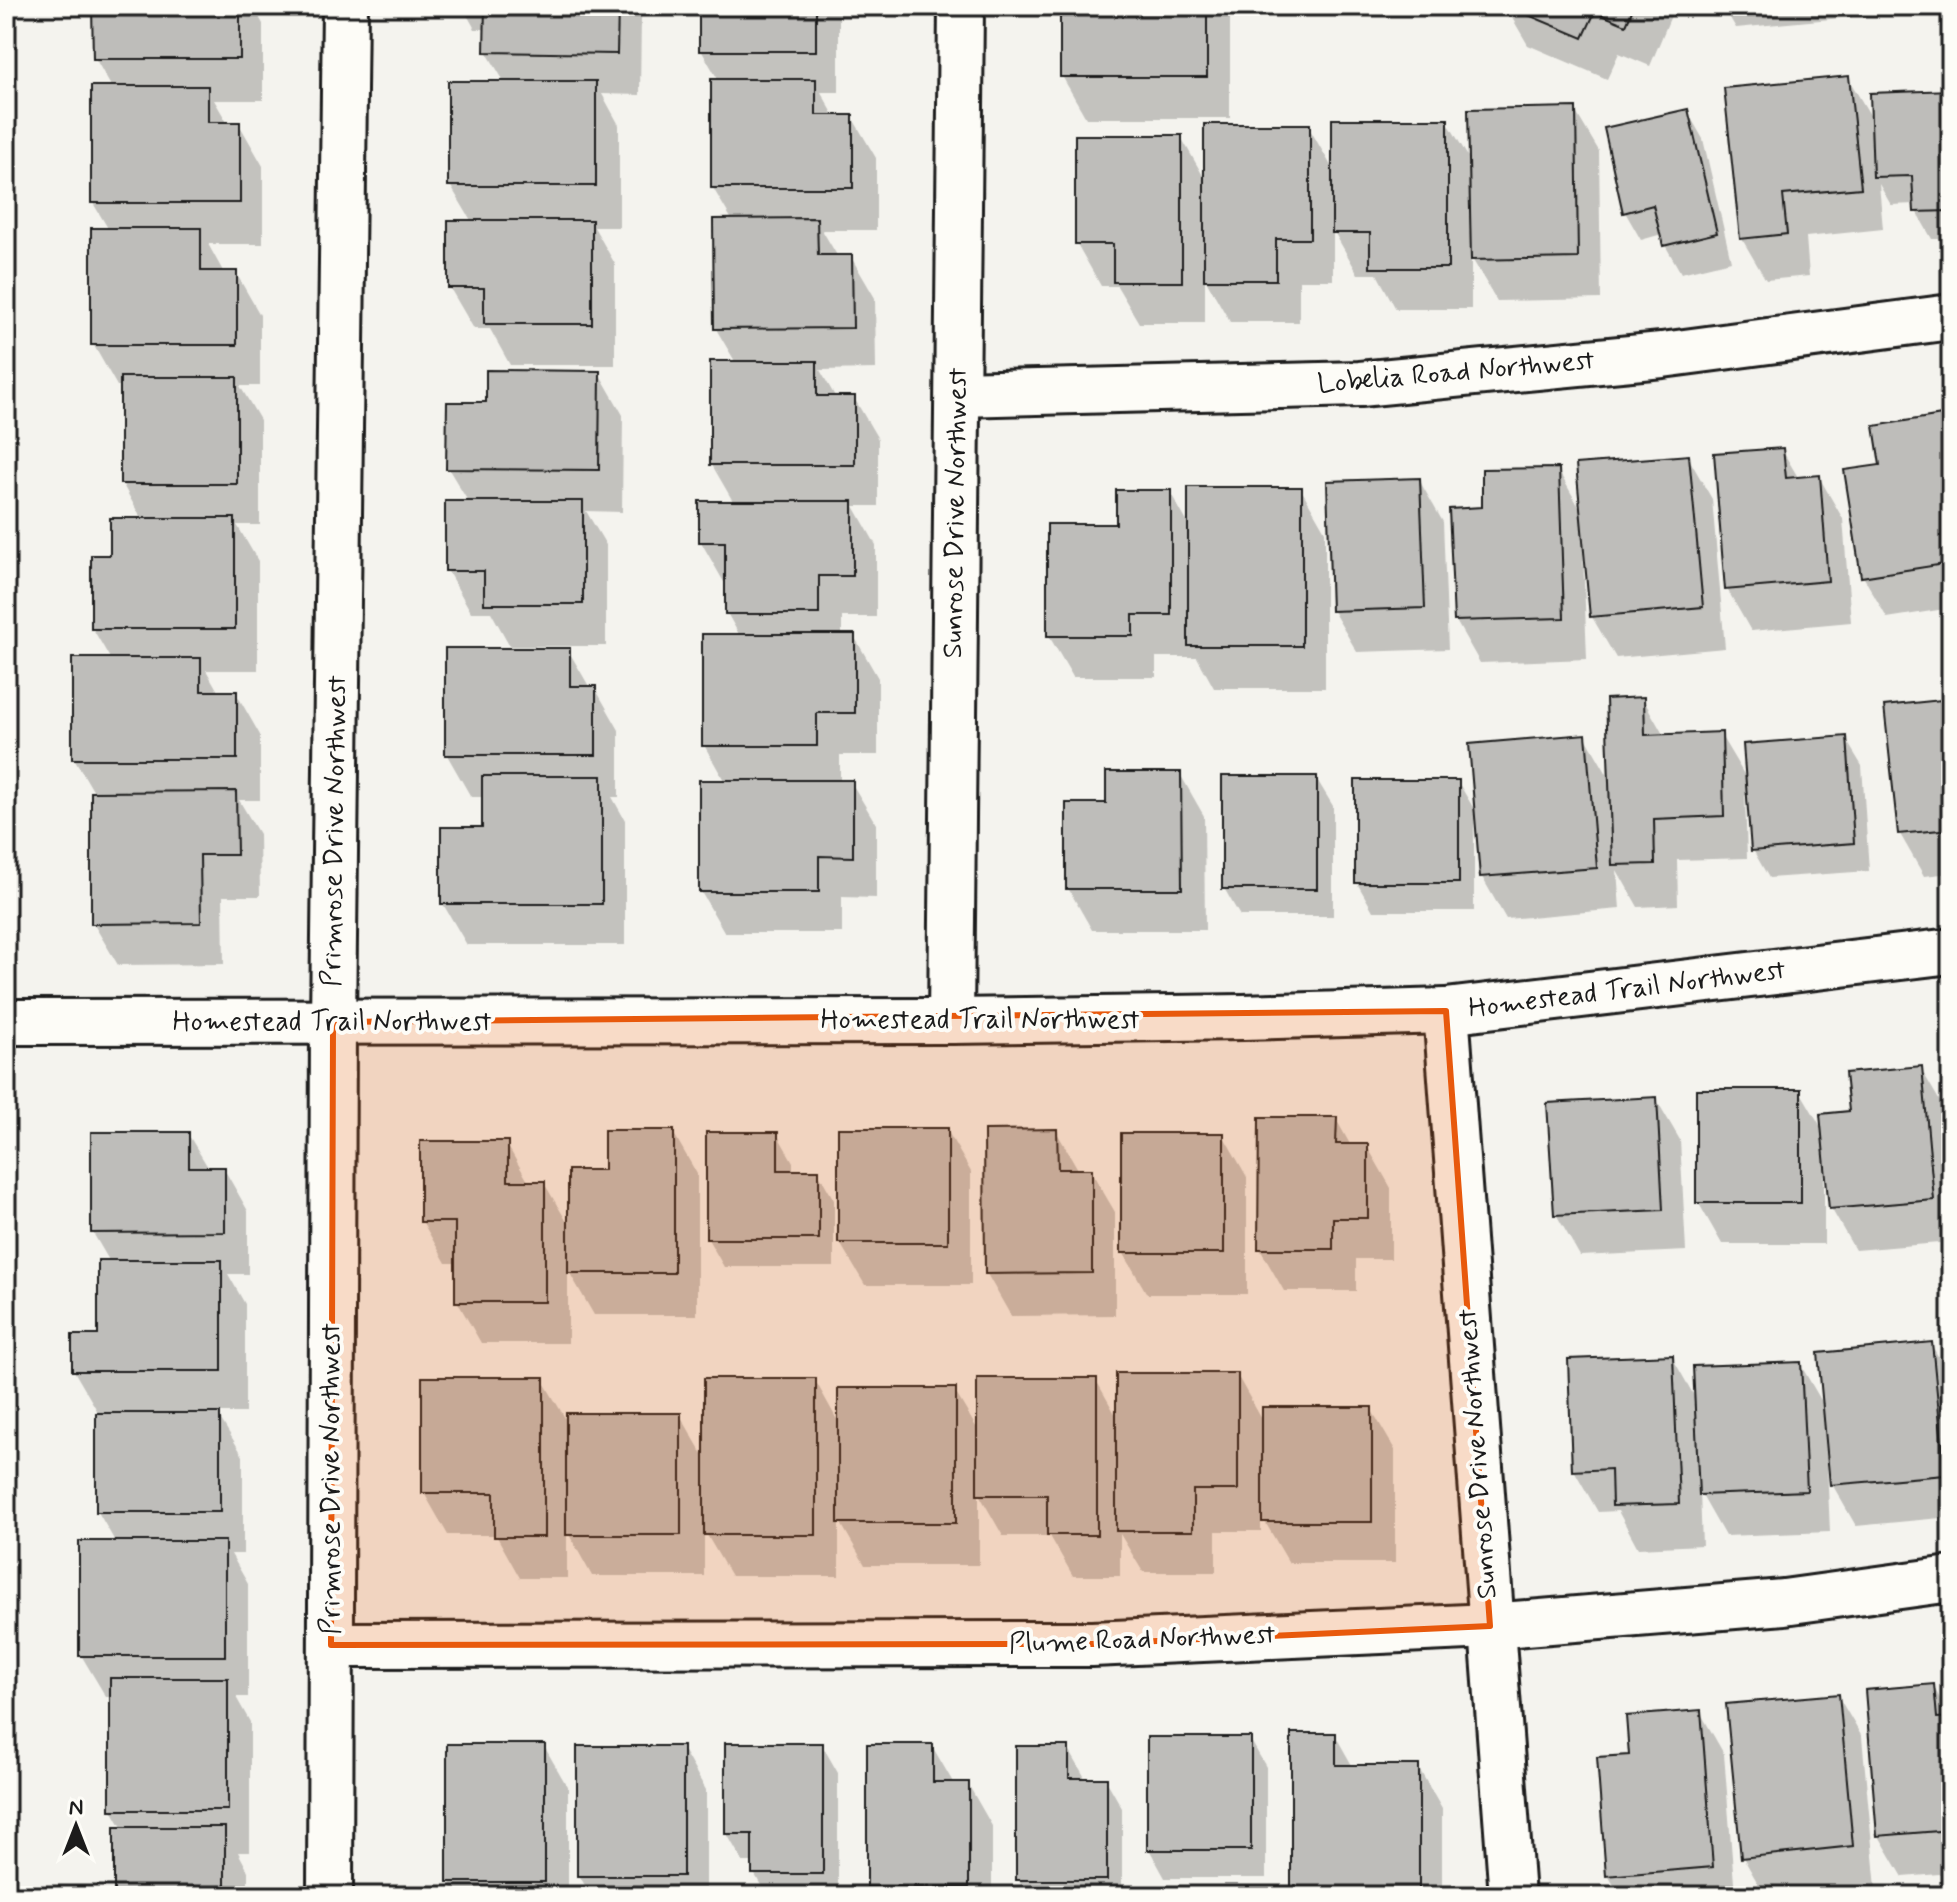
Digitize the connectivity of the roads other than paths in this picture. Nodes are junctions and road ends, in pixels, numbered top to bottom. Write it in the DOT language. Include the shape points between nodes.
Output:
graph roads {
  1 [pos="345,6"];
  2 [pos="961,6"];
  3 [pos="1951,317"];
  4 [pos="958,394"];
  5 [pos="1951,951"];
  6 [pos="1446,1011"];
  7 [pos="951,1021"];
  8 [pos="6,1022"];
  9 [pos="333,1022"];
  10 [pos="1951,1579"];
  11 [pos="1490,1626"];
  12 [pos="331,1645"];
  13 [pos="330,1896"];
  14 [pos="1512,1896"];
  1 -- 9 [label="street, Primrose Drive Northwest"];
  2 -- 4 [label="street, Sunrose Drive Northwest"];
  3 -- 4 [label="street, Lobelia Road Northwest" via="1662,355 1360,384"];
  4 -- 7 [label="street, Sunrose Drive Northwest"];
  5 -- 6 [label="street, Homestead Trail Northwest"];
  6 -- 7 [label="street, Homestead Trail Northwest"];
  6 -- 11 [label="street, Sunrose Drive Northwest"];
  7 -- 9 [label="street, Homestead Trail Northwest"];
  8 -- 9 [label="street, Homestead Trail Northwest"];
  9 -- 12 [label="street, Primrose Drive Northwest"];
  10 -- 11 [label="street, Plume Road Northwest" via="1784,1602"];
  11 -- 12 [label="street, Plume Road Northwest" via="1092,1644"];
  11 -- 14 [label="street, Sunrose Drive Northwest"];
  12 -- 13 [label="street, Primrose Drive Northwest"];
}
